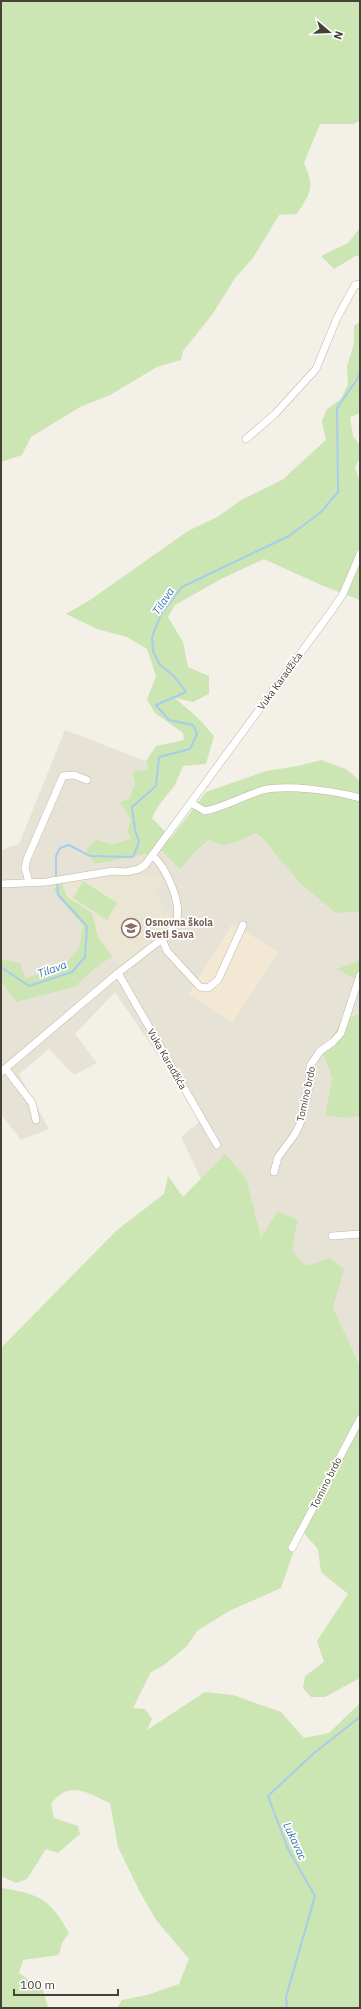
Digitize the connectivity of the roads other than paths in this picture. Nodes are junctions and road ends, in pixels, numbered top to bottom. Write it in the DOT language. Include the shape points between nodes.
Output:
graph roads {
  1 [pos="360,284"];
  2 [pos="246,439"];
  3 [pos="360,554"];
  4 [pos="87,780"];
  5 [pos="360,798"];
  6 [pos="191,803"];
  7 [pos="153,856"];
  8 [pos="28,882"];
  9 [pos="1,884"];
  10 [pos="243,925"];
  11 [pos="162,939"];
  12 [pos="118,973"];
  13 [pos="360,975"];
  14 [pos="4,1070"];
  15 [pos="36,1120"];
  16 [pos="217,1145"];
  17 [pos="274,1172"];
  18 [pos="360,1234"];
  19 [pos="332,1236"];
  20 [pos="360,1419"];
  21 [pos="292,1548"];
  1 -- 2 [label="street" via="355,285 352,290 316,369 275,414"];
  3 -- 6 [label="street, Vuka Karadžića" via="343,594"];
  4 -- 8 [label="street" via="74,775 63,776 27,859 25,868"];
  5 -- 6 [label="street" via="322,790 274,789 263,790 217,809 205,811"];
  6 -- 7 [label="street, Vuka Karadžića"];
  7 -- 8 [label="street, Vuka Karadžića" via="139,869 126,872 113,871 46,882"];
  7 -- 11 [label="street" via="171,882 177,913 177,922"];
  8 -- 9 [label="street, Vuka Karadžića"];
  10 -- 11 [label="street" via="218,980 208,988 200,987 167,951"];
  11 -- 12 [label="street"];
  12 -- 14 [label="street"];
  12 -- 16 [label="street, Vuka Karadžića"];
  13 -- 17 [label="street, Tomino brdo" via="341,1033 320,1051 310,1066 308,1093 300,1124 278,1157"];
  14 -- 15 [label="street" via="32,1103"];
  18 -- 19 [label="street"];
  20 -- 21 [label="street, Tomino brdo"];
}
